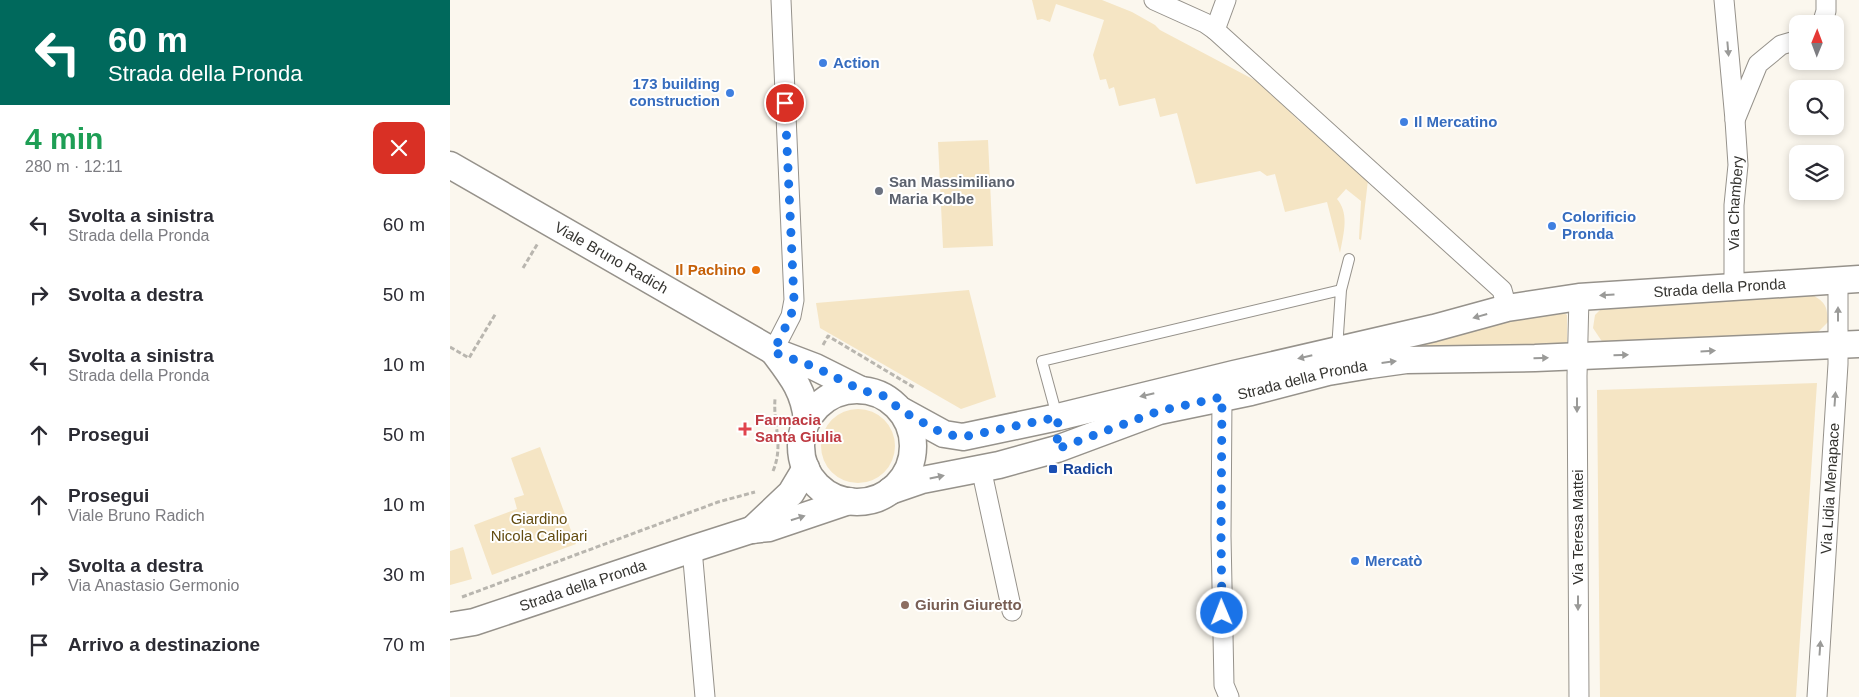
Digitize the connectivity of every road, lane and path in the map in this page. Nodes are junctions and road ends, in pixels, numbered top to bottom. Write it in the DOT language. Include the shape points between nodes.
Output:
graph roads {
  1 [pos="781,0"];
  2 [pos="1154,0"];
  3 [pos="1226,0"];
  4 [pos="1724,0"];
  5 [pos="1826,0"];
  6 [pos="1825,15"];
  7 [pos="1215,30"];
  8 [pos="1789,43"];
  9 [pos="1735,120"];
  10 [pos="450,165"];
  11 [pos="1349,258"];
  12 [pos="1848,280"];
  13 [pos="1734,287"];
  14 [pos="1341,290"];
  15 [pos="1579,297"];
  16 [pos="1507,308"];
  17 [pos="496,313"];
  18 [pos="1849,345"];
  19 [pos="450,347"];
  20 [pos="1336,350"];
  21 [pos="773,352"];
  22 [pos="1578,356"];
  23 [pos="802,373"];
  24 [pos="861,390"];
  25 [pos="918,390"];
  26 [pos="1222,397"];
  27 [pos="902,411"];
  28 [pos="1058,417"];
  29 [pos="808,420"];
  30 [pos="1057,449"];
  31 [pos="806,468"];
  32 [pos="981,468"];
  33 [pos="772,476"];
  34 [pos="757,491"];
  35 [pos="890,491"];
  36 [pos="849,501"];
  37 [pos="751,530"];
  38 [pos="692,549"];
  39 [pos="459,598"];
  40 [pos="1012,611"];
  41 [pos="462,624"];
  42 [pos="450,642"];
  43 [pos="705,697"];
  44 [pos="1229,697"];
  45 [pos="1579,697"];
  46 [pos="1817,697"];
  1 -- 21 [label="street" via="794,300 791,316"];
  2 -- 7 [label="street" via="1205,22"];
  3 -- 7 [label="street"];
  4 -- 9 [label="street, one-way"];
  5 -- 6 [label="street"];
  7 -- 16 [label="street" via="1502,290"];
  8 -- 9 [label="street" via="1781,45 1758,64"];
  9 -- 13 [label="street, Via Chambery" via="1738,165 1734,205"];
  10 -- 21 [label="street, Viale Bruno Radich"];
  11 -- 14 [label="lane, Strada della Pronda"];
  12 -- 13 [label="street, Strada della Pronda"];
  18 -- 12 [label="street, Via Lidia Menapace, one-way"];
  13 -- 15 [label="street, Strada della Pronda, one-way"];
  14 -- 20 [label="lane, Strada della Pronda"];
  14 -- 28 [label="lane" via="1042,362"];
  15 -- 16 [label="street, Strada della Pronda"];
  15 -- 22 [label="street"];
  16 -- 20 [label="street, Strada della Pronda, one-way"];
  17 -- 19 [label="path" via="470,358"];
  22 -- 18 [label="street, Strada della Pronda, one-way"];
  46 -- 18 [label="street, Via Lidia Menapace, one-way"];
  20 -- 28 [label="street, Strada della Pronda, one-way"];
  21 -- 23 [label="street, Viale Bruno Radich"];
  26 -- 22 [label="street, Strada della Pronda, one-way" via="1328,372 1397,361"];
  22 -- 45 [label="street, Via Teresa Mattei, one-way"];
  23 -- 24 [label="street, Viale Bruno Radich"];
  23 -- 25 [label="path" via="828,336"];
  23 -- 29 [label="street" via="802,394"];
  23 -- 33 [label="path" via="776,389 779,449"];
  24 -- 27 [label="street" via="884,396"];
  24 -- 29 [label="street" via="840,392 821,403"];
  26 -- 30 [label="street, Strada della Pronda" via="1159,411"];
  26 -- 44 [label="street" via="1224,685"];
  27 -- 28 [label="street, Strada della Pronda" via="944,434 963,437"];
  27 -- 35 [label="street" via="914,445 911,462 903,478"];
  28 -- 30 [label="street"];
  29 -- 31 [label="street" via="802,435"];
  30 -- 32 [label="street, Strada della Pronda"];
  31 -- 36 [label="street" via="823,490"];
  31 -- 37 [label="street, Strada della Pronda" via="791,493"];
  35 -- 32 [label="street, Strada della Pronda, one-way" via="922,480"];
  32 -- 40 [label="street"];
  34 -- 39 [label="path" via="718,502"];
  35 -- 36 [label="street" via="871,500"];
  37 -- 36 [label="street, Strada della Pronda, one-way" via="769,528"];
  37 -- 38 [label="street, Strada della Pronda"];
  38 -- 41 [label="street, Strada della Pronda"];
  38 -- 43 [label="street"];
  41 -- 42 [label="street, Strada della Pronda"];
}
